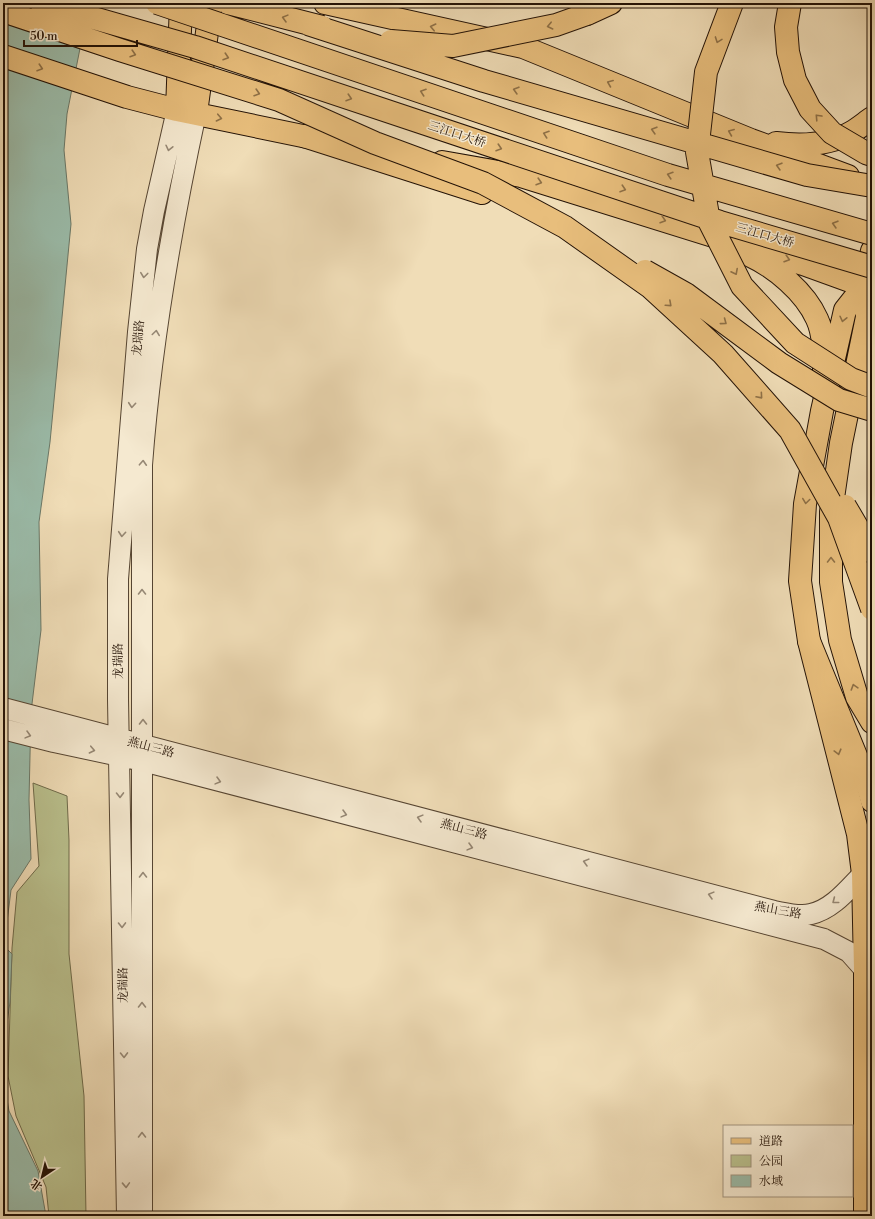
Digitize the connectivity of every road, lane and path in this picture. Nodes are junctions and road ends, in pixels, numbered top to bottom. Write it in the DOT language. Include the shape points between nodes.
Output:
graph roads {
  1 [pos="41,3"];
  2 [pos="157,3"];
  3 [pos="181,3"];
  4 [pos="211,3"];
  5 [pos="228,3"];
  6 [pos="325,3"];
  7 [pos="611,3"];
  8 [pos="732,3"];
  9 [pos="790,3"];
  10 [pos="3,11"];
  11 [pos="308,24"];
  12 [pos="3,56"];
  13 [pos="187,112"];
  14 [pos="872,118"];
  15 [pos="304,136"];
  16 [pos="751,140"];
  17 [pos="872,155"];
  18 [pos="872,186"];
  19 [pos="687,228"];
  20 [pos="872,234"];
  21 [pos="872,251"];
  22 [pos="872,267"];
  23 [pos="868,288"];
  24 [pos="872,369"];
  25 [pos="872,387"];
  26 [pos="872,410"];
  27 [pos="822,411"];
  28 [pos="846,421"];
  29 [pos="790,430"];
  30 [pos="817,439"];
  31 [pos="841,444"];
  32 [pos="872,552"];
  33 [pos="872,609"];
  34 [pos="809,640"];
  35 [pos="3,708"];
  36 [pos="872,722"];
  37 [pos="3,729"];
  38 [pos="119,747"];
  39 [pos="143,753"];
  40 [pos="872,801"];
  41 [pos="863,874"];
  42 [pos="865,970"];
  43 [pos="127,1216"];
  44 [pos="142,1216"];
  45 [pos="865,1216"];
  1 -- 22 [label="main road, 三江口大桥, one-way, bridge" via="195,47 720,222"];
  20 -- 2 [label="main road, one-way, bridge" via="668,175"];
  3 -- 13 [label="main road"];
  4 -- 13 [label="main road"];
  11 -- 5 [label="main road, one-way, bridge"];
  16 -- 6 [label="main road, one-way" via="523,47"];
  7 -- 11 [label="main road, one-way, bridge" via="556,25 453,46 398,42"];
  8 -- 25 [label="main road, one-way, bridge" via="706,72 697,152 709,221 742,286 795,343 851,379"];
  17 -- 9 [label="main road, one-way, bridge" via="832,133 810,109 795,80 788,52 786,26"];
  10 -- 29 [label="main road, one-way, bridge" via="279,100 375,143 483,183 565,227 650,287 723,354"];
  18 -- 11 [label="main road, one-way, bridge" via="792,170 484,80"];
  12 -- 13 [label="main road, one-way" via="127,97"];
  13 -- 15 [label="main road, one-way"];
  13 -- 38 [label="street, 龙瑞路, one-way" via="154,211 138,332 118,579"];
  39 -- 13 [label="street, 龙瑞路, one-way" via="141,496 144,441 154,348 181,182"];
  14 -- 16 [label="main road" via="852,133 824,142 794,145"];
  15 -- 19 [label="main road, one-way" via="521,176"];
  15 -- 26 [label="main road, one-way, bridge" via="480,192 596,243 686,294 779,363 839,400"];
  16 -- 18 [label="main road"];
  19 -- 23 [label="main road, one-way" via="803,264"];
  19 -- 27 [label="main road" via="751,256 781,275 800,292 817,319 824,348"];
  21 -- 23 [label="main road"];
  23 -- 27 [label="main road, one-way" via="845,310"];
  23 -- 28 [label="main road" via="867,317"];
  24 -- 28 [label="main road" via="865,378"];
  27 -- 30 [label="main road"];
  28 -- 31 [label="main road"];
  29 -- 32 [label="main road, bridge" via="850,512"];
  29 -- 33 [label="main road, bridge" via="839,518"];
  30 -- 31 [label="main road"];
  30 -- 34 [label="main road, one-way" via="805,504 800,581"];
  36 -- 31 [label="main road, one-way" via="857,697 840,640 831,582 831,512"];
  34 -- 40 [label="main road" via="866,780"];
  34 -- 41 [label="main road, one-way" via="858,834"];
  35 -- 38 [label="street, 燕山三路" via="54,722"];
  37 -- 38 [label="street, 燕山三路, one-way" via="54,742"];
  38 -- 39 [label="street, 燕山三路"];
  38 -- 43 [label="street, 龙瑞路, one-way"];
  41 -- 39 [label="street, 燕山三路, one-way" via="838,900 824,910 810,915 793,915"];
  39 -- 42 [label="street, 燕山三路, one-way" via="824,939 849,952"];
  44 -- 39 [label="street, 龙瑞路, one-way"];
  41 -- 42 [label="main road"];
  42 -- 45 [label="main road"];
}
